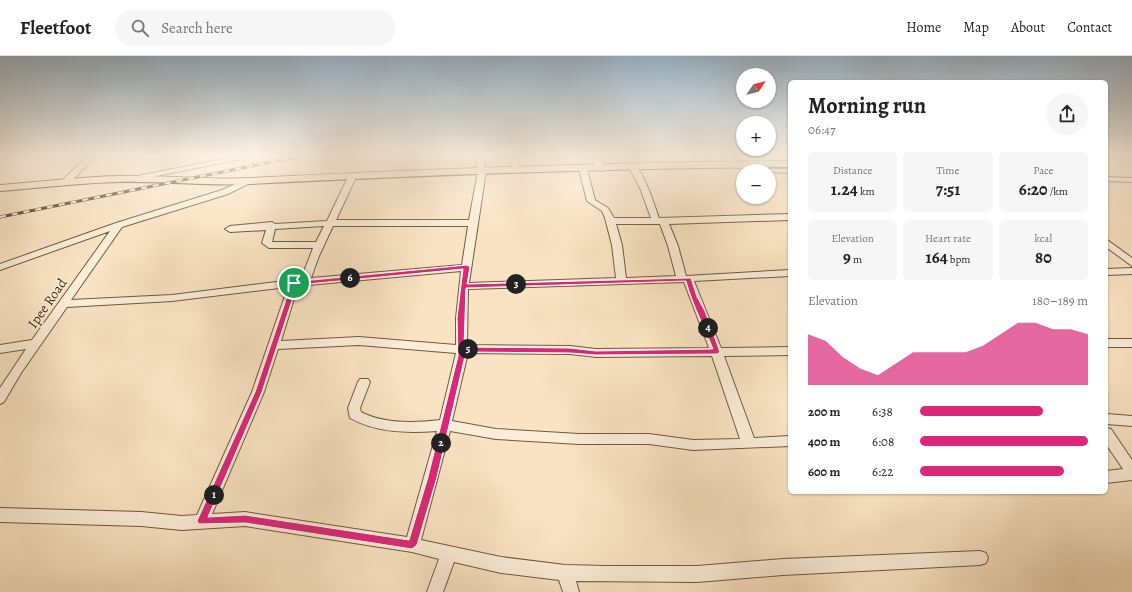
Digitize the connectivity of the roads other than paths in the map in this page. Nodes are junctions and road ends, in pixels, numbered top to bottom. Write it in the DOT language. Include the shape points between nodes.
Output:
graph roads {
  1 [pos="68,180"];
  2 [pos="114,180"];
  3 [pos="189,180"];
  4 [pos="264,180"];
  5 [pos="351,180"];
  6 [pos="481,180"];
  7 [pos="585,180"];
  8 [pos="640,180"];
  9 [pos="247,181"];
  10 [pos="65,183"];
  11 [pos="0,188"];
  12 [pos="788,217"];
  13 [pos="610,221"];
  14 [pos="659,221"];
  15 [pos="330,223"];
  16 [pos="474,223"];
  17 [pos="119,225"];
  18 [pos="272,225"];
  19 [pos="230,229"];
  20 [pos="1108,244"];
  21 [pos="319,245"];
  22 [pos="1132,263"];
  23 [pos="0,267"];
  24 [pos="467,267"];
  25 [pos="1132,271"];
  26 [pos="1108,272"];
  27 [pos="788,273"];
  28 [pos="685,279"];
  29 [pos="621,281"];
  30 [pos="300,282"];
  31 [pos="463,286"];
  32 [pos="64,304"];
  33 [pos="36,343"];
  34 [pos="1108,343"];
  35 [pos="1132,343"];
  36 [pos="274,346"];
  37 [pos="0,349"];
  38 [pos="460,349"];
  39 [pos="788,351"];
  40 [pos="717,352"];
  41 [pos="364,382"];
  42 [pos="0,399"];
  43 [pos="1108,419"];
  44 [pos="1132,421"];
  45 [pos="445,425"];
  46 [pos="1108,436"];
  47 [pos="788,441"];
  48 [pos="749,444"];
  49 [pos="1132,472"];
  50 [pos="1108,477"];
  51 [pos="0,516"];
  52 [pos="202,521"];
  53 [pos="412,545"];
  54 [pos="449,554"];
  55 [pos="980,558"];
  56 [pos="565,573"];
  57 [pos="435,592"];
  58 [pos="571,592"];
  1 -- 10 [label="street"];
  2 -- 10 [label="main road"];
  3 -- 9 [label="main road"];
  4 -- 9 [label="main road"];
  5 -- 15 [label="street"];
  6 -- 16 [label="street"];
  7 -- 13 [label="street" via="590,201 606,210"];
  8 -- 14 [label="street"];
  9 -- 17 [label="street" via="225,192"];
  10 -- 11 [label="main road"];
  12 -- 14 [label="street"];
  13 -- 14 [label="street"];
  13 -- 29 [label="street" via="619,257"];
  14 -- 28 [label="street" via="673,246"];
  15 -- 16 [label="street"];
  15 -- 18 [label="street"];
  15 -- 21 [label="street"];
  16 -- 24 [label="street"];
  17 -- 23 [label="street"];
  17 -- 32 [label="street, Ipee Road"];
  18 -- 19 [label="street"];
  18 -- 21 [label="street" via="268,236 269,245"];
  20 -- 22 [label="street"];
  21 -- 30 [label="street"];
  24 -- 30 [label="street"];
  24 -- 31 [label="street"];
  25 -- 26 [label="street"];
  27 -- 28 [label="street"];
  28 -- 29 [label="street"];
  28 -- 40 [label="street" via="702,311"];
  29 -- 31 [label="street"];
  30 -- 32 [label="street" via="172,298"];
  30 -- 36 [label="street"];
  31 -- 38 [label="street"];
  32 -- 33 [label="street, Ipee Road"];
  33 -- 37 [label="street"];
  33 -- 42 [label="street, Ipee Road"];
  34 -- 35 [label="street"];
  36 -- 38 [label="street" via="359,341"];
  36 -- 52 [label="street" via="258,392"];
  38 -- 40 [label="street" via="570,350 596,353"];
  38 -- 45 [label="street" via="462,356"];
  39 -- 40 [label="street"];
  40 -- 48 [label="street"];
  41 -- 45 [label="street" via="354,408 355,415 366,421 415,427"];
  43 -- 44 [label="street"];
  45 -- 48 [label="street" via="496,434 580,439 649,439 693,445"];
  45 -- 53 [label="street"];
  46 -- 49 [label="street"];
  47 -- 48 [label="street"];
  49 -- 50 [label="street"];
  51 -- 52 [label="street" via="141,519 182,523"];
  52 -- 53 [label="street" via="245,519"];
  53 -- 54 [label="street"];
  54 -- 56 [label="street" via="501,565"];
  54 -- 57 [label="street"];
  55 -- 56 [label="street" via="783,567 697,574"];
  56 -- 58 [label="street"];
}
